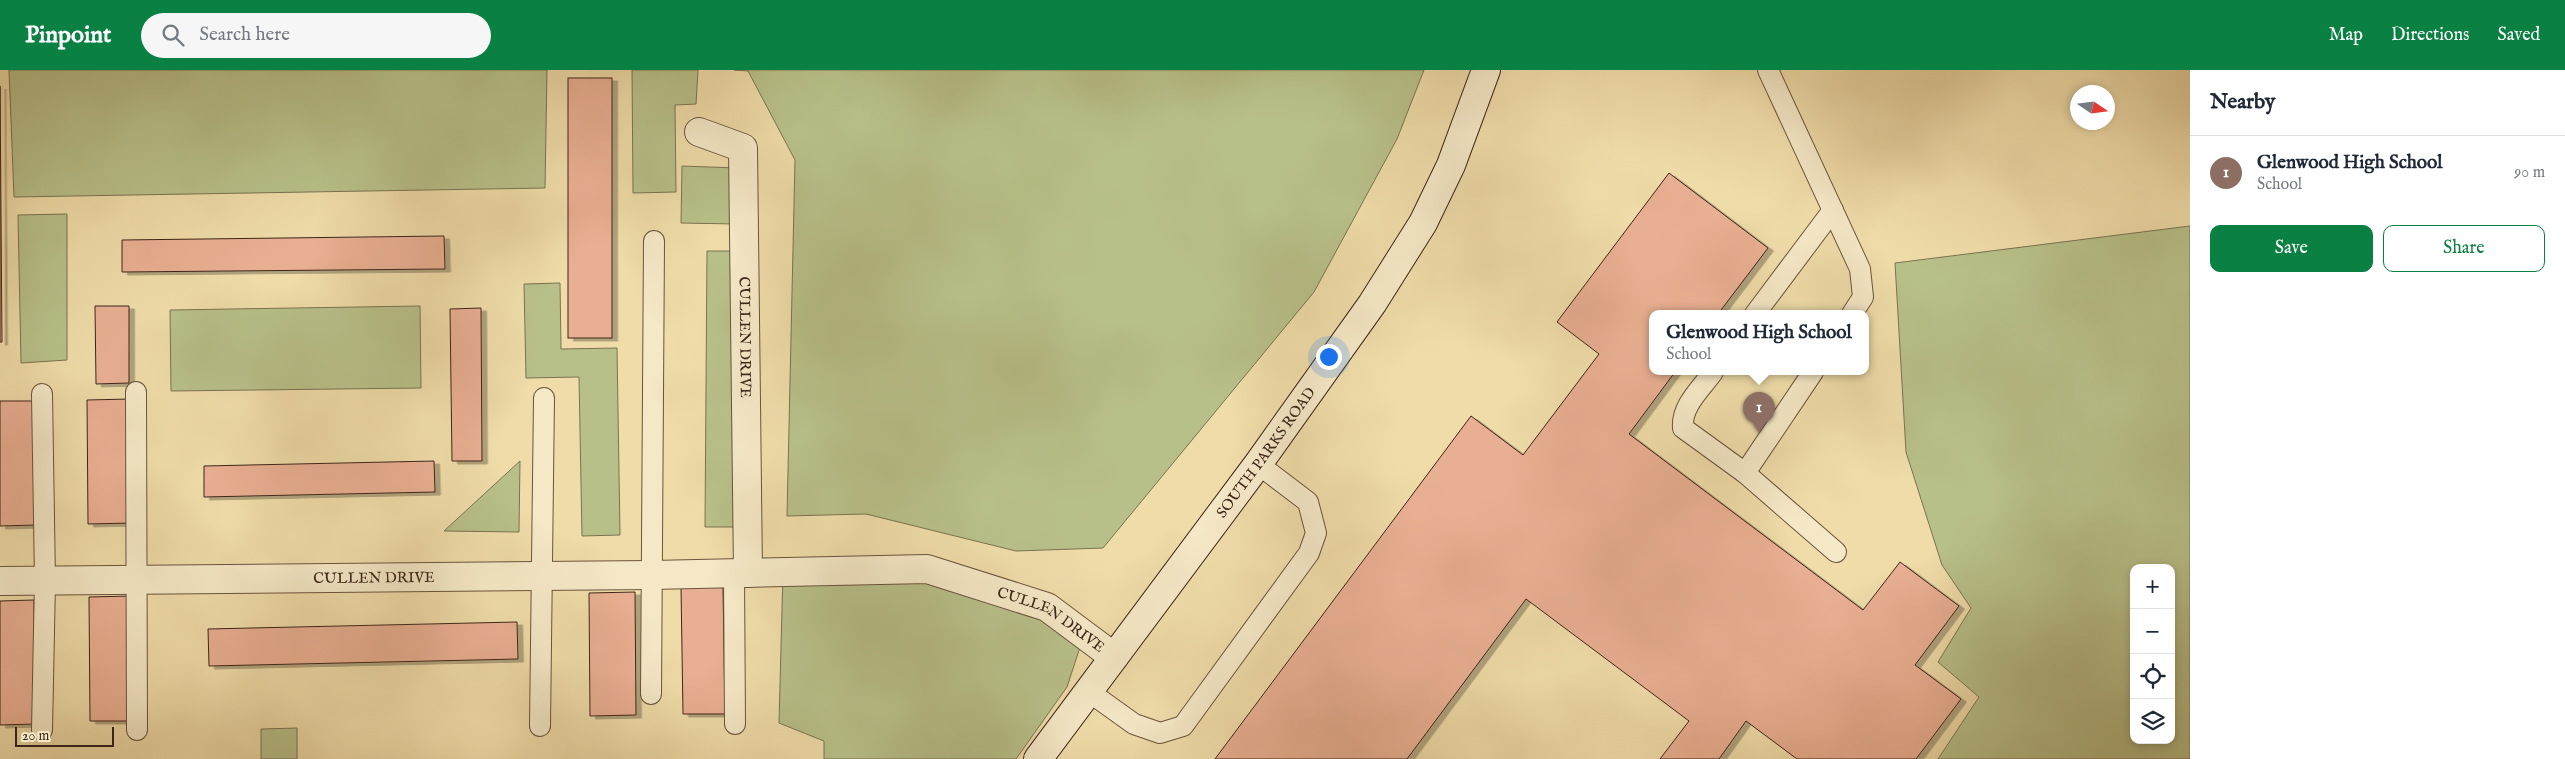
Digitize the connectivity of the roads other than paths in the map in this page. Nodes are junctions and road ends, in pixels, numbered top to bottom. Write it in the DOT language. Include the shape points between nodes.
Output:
graph roads {
  1 [pos="1486,70"];
  2 [pos="1768,70"];
  3 [pos="699,132"];
  4 [pos="1833,210"];
  5 [pos="654,241"];
  6 [pos="1758,310"];
  7 [pos="1855,310"];
  8 [pos="1711,375"];
  9 [pos="1811,375"];
  10 [pos="136,392"];
  11 [pos="42,394"];
  12 [pos="544,398"];
  13 [pos="1258,464"];
  14 [pos="1745,473"];
  15 [pos="1836,552"];
  16 [pos="741,573"];
  17 [pos="652,575"];
  18 [pos="542,576"];
  19 [pos="137,579"];
  20 [pos="0,581"];
  21 [pos="45,581"];
  22 [pos="1114,657"];
  23 [pos="1088,691"];
  24 [pos="651,694"];
  25 [pos="735,724"];
  26 [pos="540,726"];
  27 [pos="42,730"];
  28 [pos="137,730"];
  29 [pos="1038,759"];
  1 -- 13 [label="street, SOUTH PARKS ROAD" via="1451,166 1422,223 1372,304"];
  2 -- 4 [label="lane"];
  3 -- 16 [label="street, CULLEN DRIVE" via="743,148"];
  4 -- 6 [label="lane"];
  4 -- 7 [label="lane" via="1860,270 1863,297"];
  5 -- 17 [label="lane"];
  8 -- 14 [label="lane" via="1687,407 1682,417 1683,428"];
  9 -- 14 [label="lane"];
  10 -- 19 [label="lane"];
  11 -- 21 [label="lane"];
  12 -- 18 [label="lane"];
  13 -- 22 [label="street, SOUTH PARKS ROAD"];
  13 -- 23 [label="lane" via="1308,502 1316,533 1308,553 1183,726 1160,734 1134,724"];
  14 -- 15 [label="lane"];
  16 -- 17 [label="street, CULLEN DRIVE"];
  16 -- 22 [label="street, CULLEN DRIVE" via="927,569 1047,607"];
  16 -- 25 [label="lane"];
  17 -- 18 [label="street, CULLEN DRIVE"];
  17 -- 24 [label="lane"];
  18 -- 19 [label="street, CULLEN DRIVE"];
  18 -- 26 [label="lane"];
  19 -- 21 [label="street, CULLEN DRIVE"];
  19 -- 28 [label="lane"];
  20 -- 21 [label="street, CULLEN DRIVE"];
  21 -- 27 [label="lane"];
  22 -- 23 [label="street, SOUTH PARKS ROAD"];
  23 -- 29 [label="street, SOUTH PARKS ROAD"];
}
